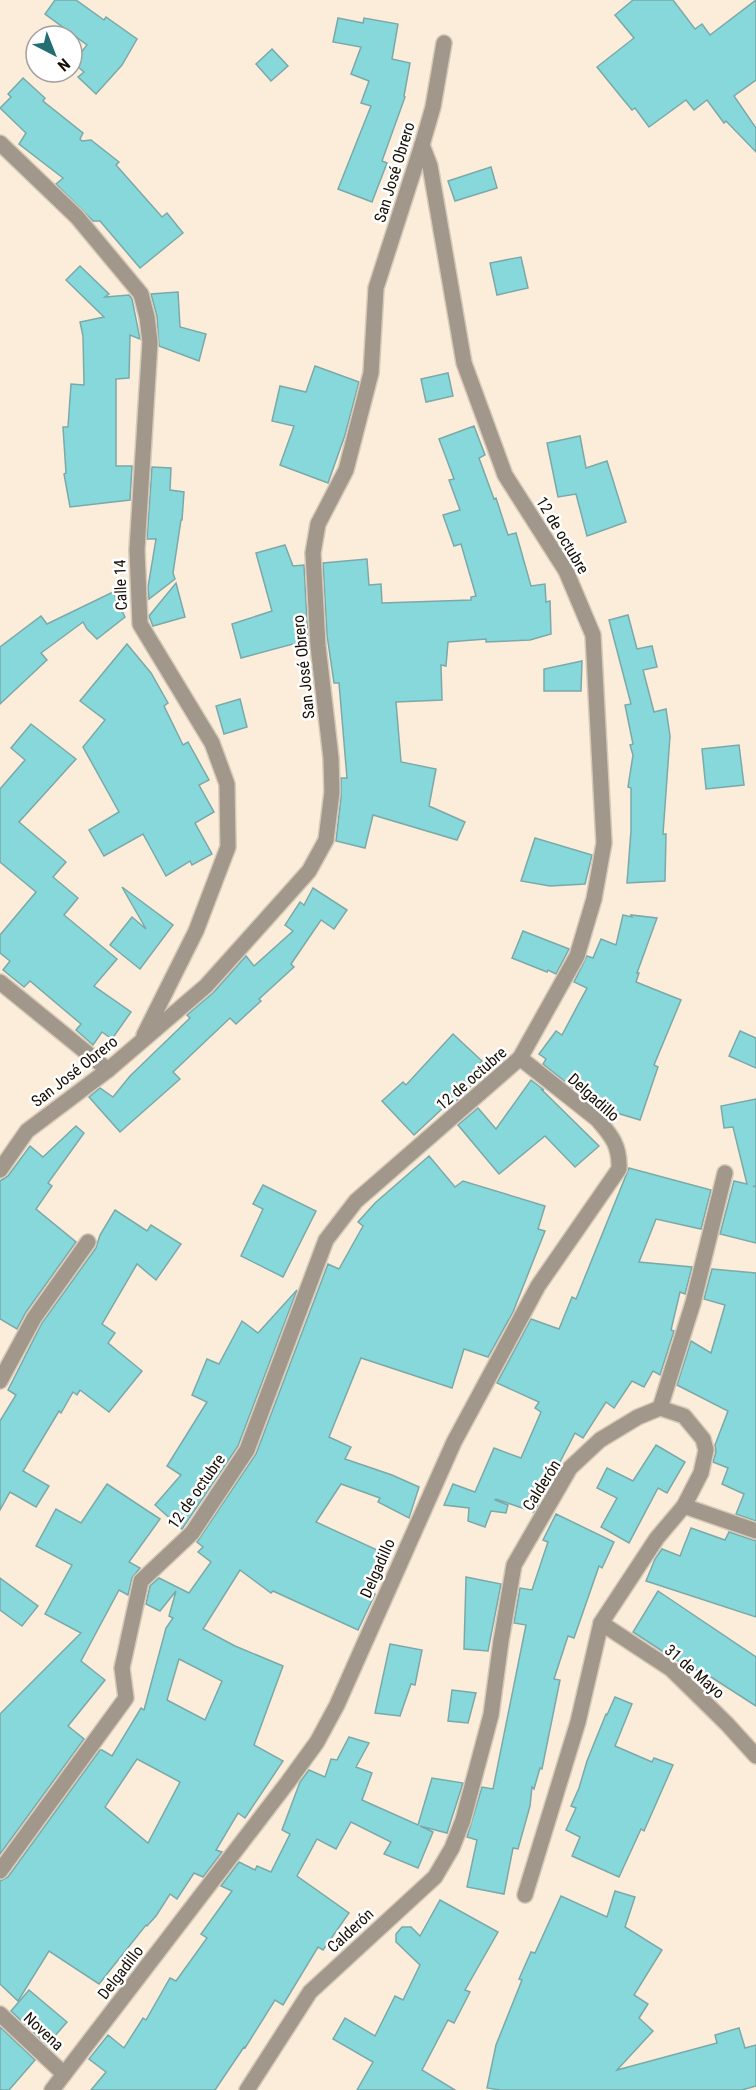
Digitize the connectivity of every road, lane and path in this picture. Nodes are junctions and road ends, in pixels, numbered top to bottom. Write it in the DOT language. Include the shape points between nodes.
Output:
graph roads {
  1 [pos="444,43"];
  2 [pos="0,143"];
  3 [pos="422,145"];
  4 [pos="0,982"];
  5 [pos="141,1040"];
  6 [pos="520,1058"];
  7 [pos="108,1070"];
  8 [pos="0,1170"];
  9 [pos="725,1173"];
  10 [pos="88,1242"];
  11 [pos="0,1381"];
  12 [pos="660,1408"];
  13 [pos="684,1506"];
  14 [pos="756,1531"];
  15 [pos="601,1623"];
  16 [pos="756,1756"];
  17 [pos="0,1871"];
  18 [pos="525,1895"];
  19 [pos="0,2014"];
  20 [pos="64,2074"];
  21 [pos="52,2090"];
  22 [pos="247,2090"];
  1 -- 3 [label="street, San José Obrero"];
  2 -- 5 [label="street, Calle 14" via="77,218 141,294 150,342 137,550 140,624 212,743 227,784 228,847 196,931"];
  3 -- 5 [label="street, San José Obrero" via="376,288 371,373 346,470 318,524 313,553 318,646 331,758 332,792 326,840 309,871 206,986"];
  3 -- 6 [label="street, 12 de octubre" via="430,166 464,363 505,475 566,571 593,634 604,843 577,956"];
  4 -- 7 [label="street"];
  5 -- 7 [label="street, San José Obrero"];
  6 -- 17 [label="street, 12 de octubre" via="357,1201 326,1240 247,1450 192,1533 141,1581 123,1668 126,1698"];
  6 -- 20 [label="street, Delgadillo" via="608,1131 620,1154 619,1169 538,1286 454,1442 317,1742"];
  7 -- 8 [label="street, San José Obrero" via="27,1131"];
  9 -- 12 [label="street" via="693,1303"];
  10 -- 11 [label="street" via="34,1318"];
  12 -- 13 [label="street" via="684,1416 703,1439 706,1450 701,1473"];
  12 -- 22 [label="street, Calderón" via="600,1440 570,1468 514,1565 491,1715 463,1820 435,1878 310,1992"];
  13 -- 14 [label="street"];
  13 -- 15 [label="street" via="657,1538"];
  15 -- 16 [label="street, 31 de Mayo" via="671,1669"];
  15 -- 18 [label="street" via="578,1722"];
  19 -- 20 [label="street, Novena"];
  20 -- 21 [label="street, Delgadillo"];
}
